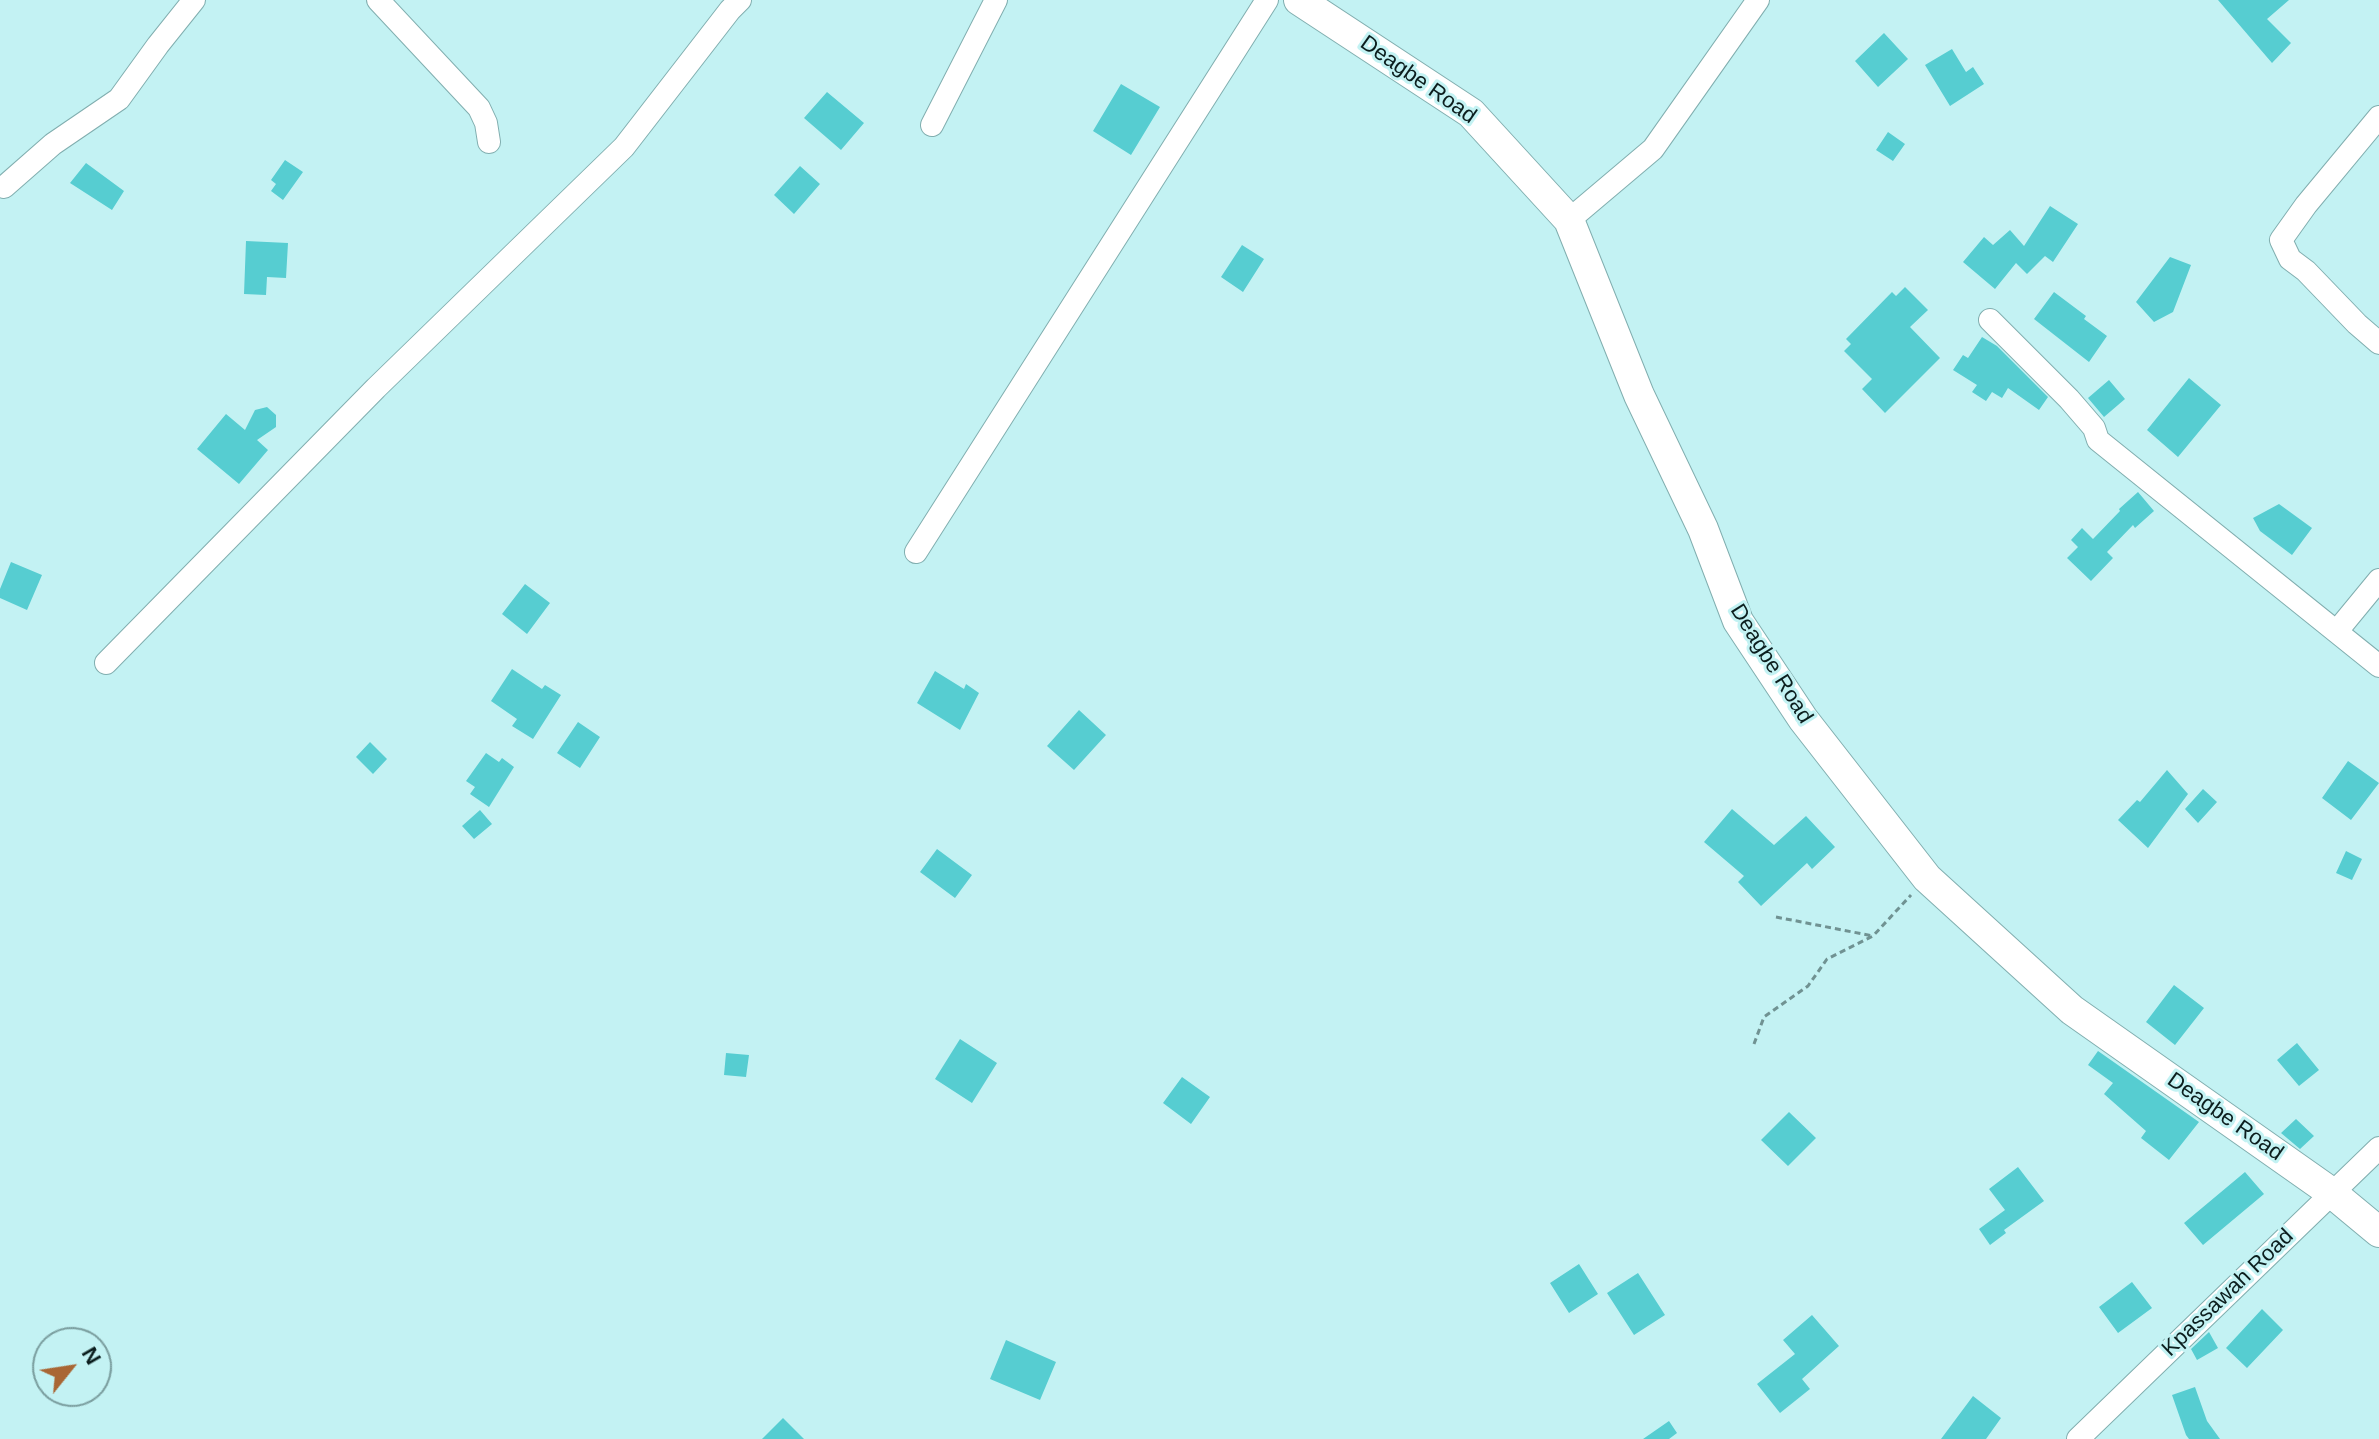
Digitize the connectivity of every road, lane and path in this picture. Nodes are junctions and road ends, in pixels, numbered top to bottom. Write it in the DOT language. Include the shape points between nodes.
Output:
graph roads {
  1 [pos="194,0"];
  2 [pos="378,0"];
  3 [pos="740,0"];
  4 [pos="996,0"];
  5 [pos="1267,0"];
  6 [pos="1299,0"];
  7 [pos="1758,0"];
  8 [pos="1317,9"];
  9 [pos="2379,117"];
  10 [pos="932,125"];
  11 [pos="489,142"];
  12 [pos="4,187"];
  13 [pos="1569,220"];
  14 [pos="1990,320"];
  15 [pos="2379,343"];
  16 [pos="916,552"];
  17 [pos="2379,580"];
  18 [pos="2337,631"];
  19 [pos="106,663"];
  20 [pos="2379,666"];
  21 [pos="1927,878"];
  22 [pos="1776,917"];
  23 [pos="1873,936"];
  24 [pos="1754,1044"];
  25 [pos="2379,1148"];
  26 [pos="2332,1193"];
  27 [pos="2379,1232"];
  28 [pos="2078,1439"];
  1 -- 12 [label="street" via="119,99 53,144"];
  2 -- 11 [label="street" via="479,108"];
  3 -- 19 [label="street" via="624,147 376,388"];
  4 -- 10 [label="street"];
  5 -- 16 [label="street"];
  6 -- 8 [label="street, Deagbe Road"];
  7 -- 13 [label="street" via="1653,149"];
  8 -- 13 [label="street, Deagbe Road" via="1471,113"];
  9 -- 15 [label="street" via="2281,240 2290,259"];
  13 -- 21 [label="street, Deagbe Road" via="1738,621 1803,719"];
  14 -- 18 [label="street" via="2069,399 2098,440"];
  17 -- 18 [label="street"];
  18 -- 20 [label="street"];
  21 -- 23 [label="path"];
  21 -- 26 [label="street, Deagbe Road" via="2072,1010"];
  22 -- 23 [label="path"];
  23 -- 24 [label="path" via="1827,959 1808,986 1764,1017"];
  25 -- 26 [label="street, Kpassawah Road"];
  26 -- 27 [label="street, Deagbe Road"];
  26 -- 28 [label="street, Kpassawah Road"];
}
